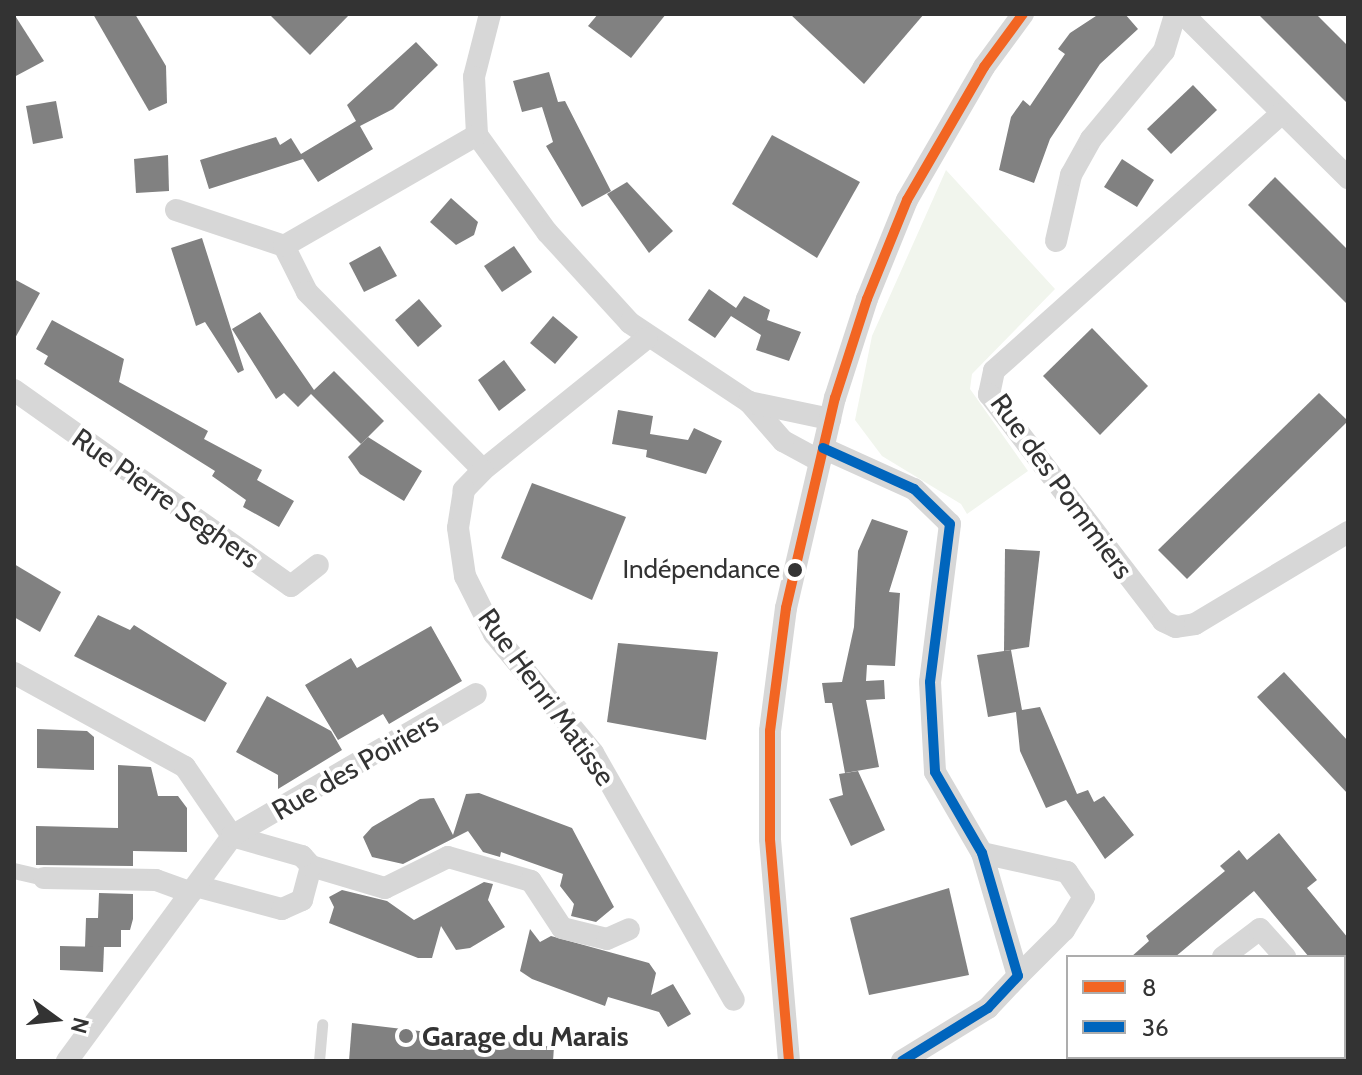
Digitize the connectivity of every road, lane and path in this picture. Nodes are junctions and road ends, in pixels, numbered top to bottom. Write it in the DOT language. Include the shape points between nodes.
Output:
graph roads {
  1 [pos="490,14"];
  2 [pos="1023,14"];
  3 [pos="1175,14"];
  4 [pos="1183,14"];
  5 [pos="1281,114"];
  6 [pos="477,135"];
  7 [pos="1346,172"];
  8 [pos="176,210"];
  9 [pos="1056,241"];
  10 [pos="284,246"];
  11 [pos="647,338"];
  12 [pos="14,390"];
  13 [pos="749,402"];
  14 [pos="830,419"];
  15 [pos="822,455"];
  16 [pos="483,470"];
  17 [pos="1348,532"];
  18 [pos="318,565"];
  19 [pos="14,673"];
  20 [pos="476,694"];
  21 [pos="232,836"];
  22 [pos="982,853"];
  23 [pos="311,866"];
  24 [pos="14,871"];
  25 [pos="44,878"];
  26 [pos="193,889"];
  27 [pos="629,929"];
  28 [pos="1226,955"];
  29 [pos="1283,955"];
  30 [pos="1018,976"];
  31 [pos="734,1000"];
  32 [pos="322,1024"];
  33 [pos="67,1061"];
  34 [pos="319,1061"];
  35 [pos="789,1061"];
  36 [pos="902,1061"];
  1 -- 6 [label="street" via="474,77"];
  2 -- 14 [label="street" via="984,67 907,200 867,299"];
  3 -- 9 [label="street" via="1164,51 1091,139 1071,175"];
  4 -- 5 [label="street"];
  5 -- 7 [label="street"];
  5 -- 17 [label="street, Rue des Pommiers" via="994,371 989,394 1163,621 1176,627 1195,624"];
  6 -- 10 [label="street"];
  6 -- 11 [label="street" via="547,232"];
  8 -- 10 [label="street"];
  10 -- 16 [label="street" via="307,292"];
  11 -- 13 [label="street"];
  11 -- 16 [label="street, Rue Henri Matisse"];
  12 -- 18 [label="street, Rue Pierre Seghers" via="291,586"];
  13 -- 14 [label="street"];
  13 -- 15 [label="street" via="783,441"];
  14 -- 15 [label="street"];
  15 -- 22 [label="street" via="914,489 950,524 930,682 930,730 935,772 949,806"];
  15 -- 35 [label="street" via="786,608 770,731 775,930"];
  16 -- 31 [label="street, Rue Henri Matisse" via="464,490 458,528 465,576 494,634 593,753"];
  19 -- 21 [label="street" via="185,767"];
  20 -- 21 [label="street, Rue des Poiriers"];
  21 -- 23 [label="street" via="302,856"];
  21 -- 26 [label="street, Rue des Poiriers"];
  22 -- 30 [label="street"];
  22 -- 30 [label="street" via="1067,872 1084,897 1064,930"];
  23 -- 26 [label="street" via="302,900 282,909"];
  23 -- 27 [label="street" via="385,888 448,857 531,881 562,928 607,939"];
  24 -- 25 [label="street"];
  25 -- 26 [label="street" via="156,880"];
  26 -- 33 [label="street, Rue des Poiriers"];
  28 -- 29 [label="street" via="1260,929"];
  30 -- 36 [label="street" via="988,1008"];
  32 -- 34 [label="lane"];
}
